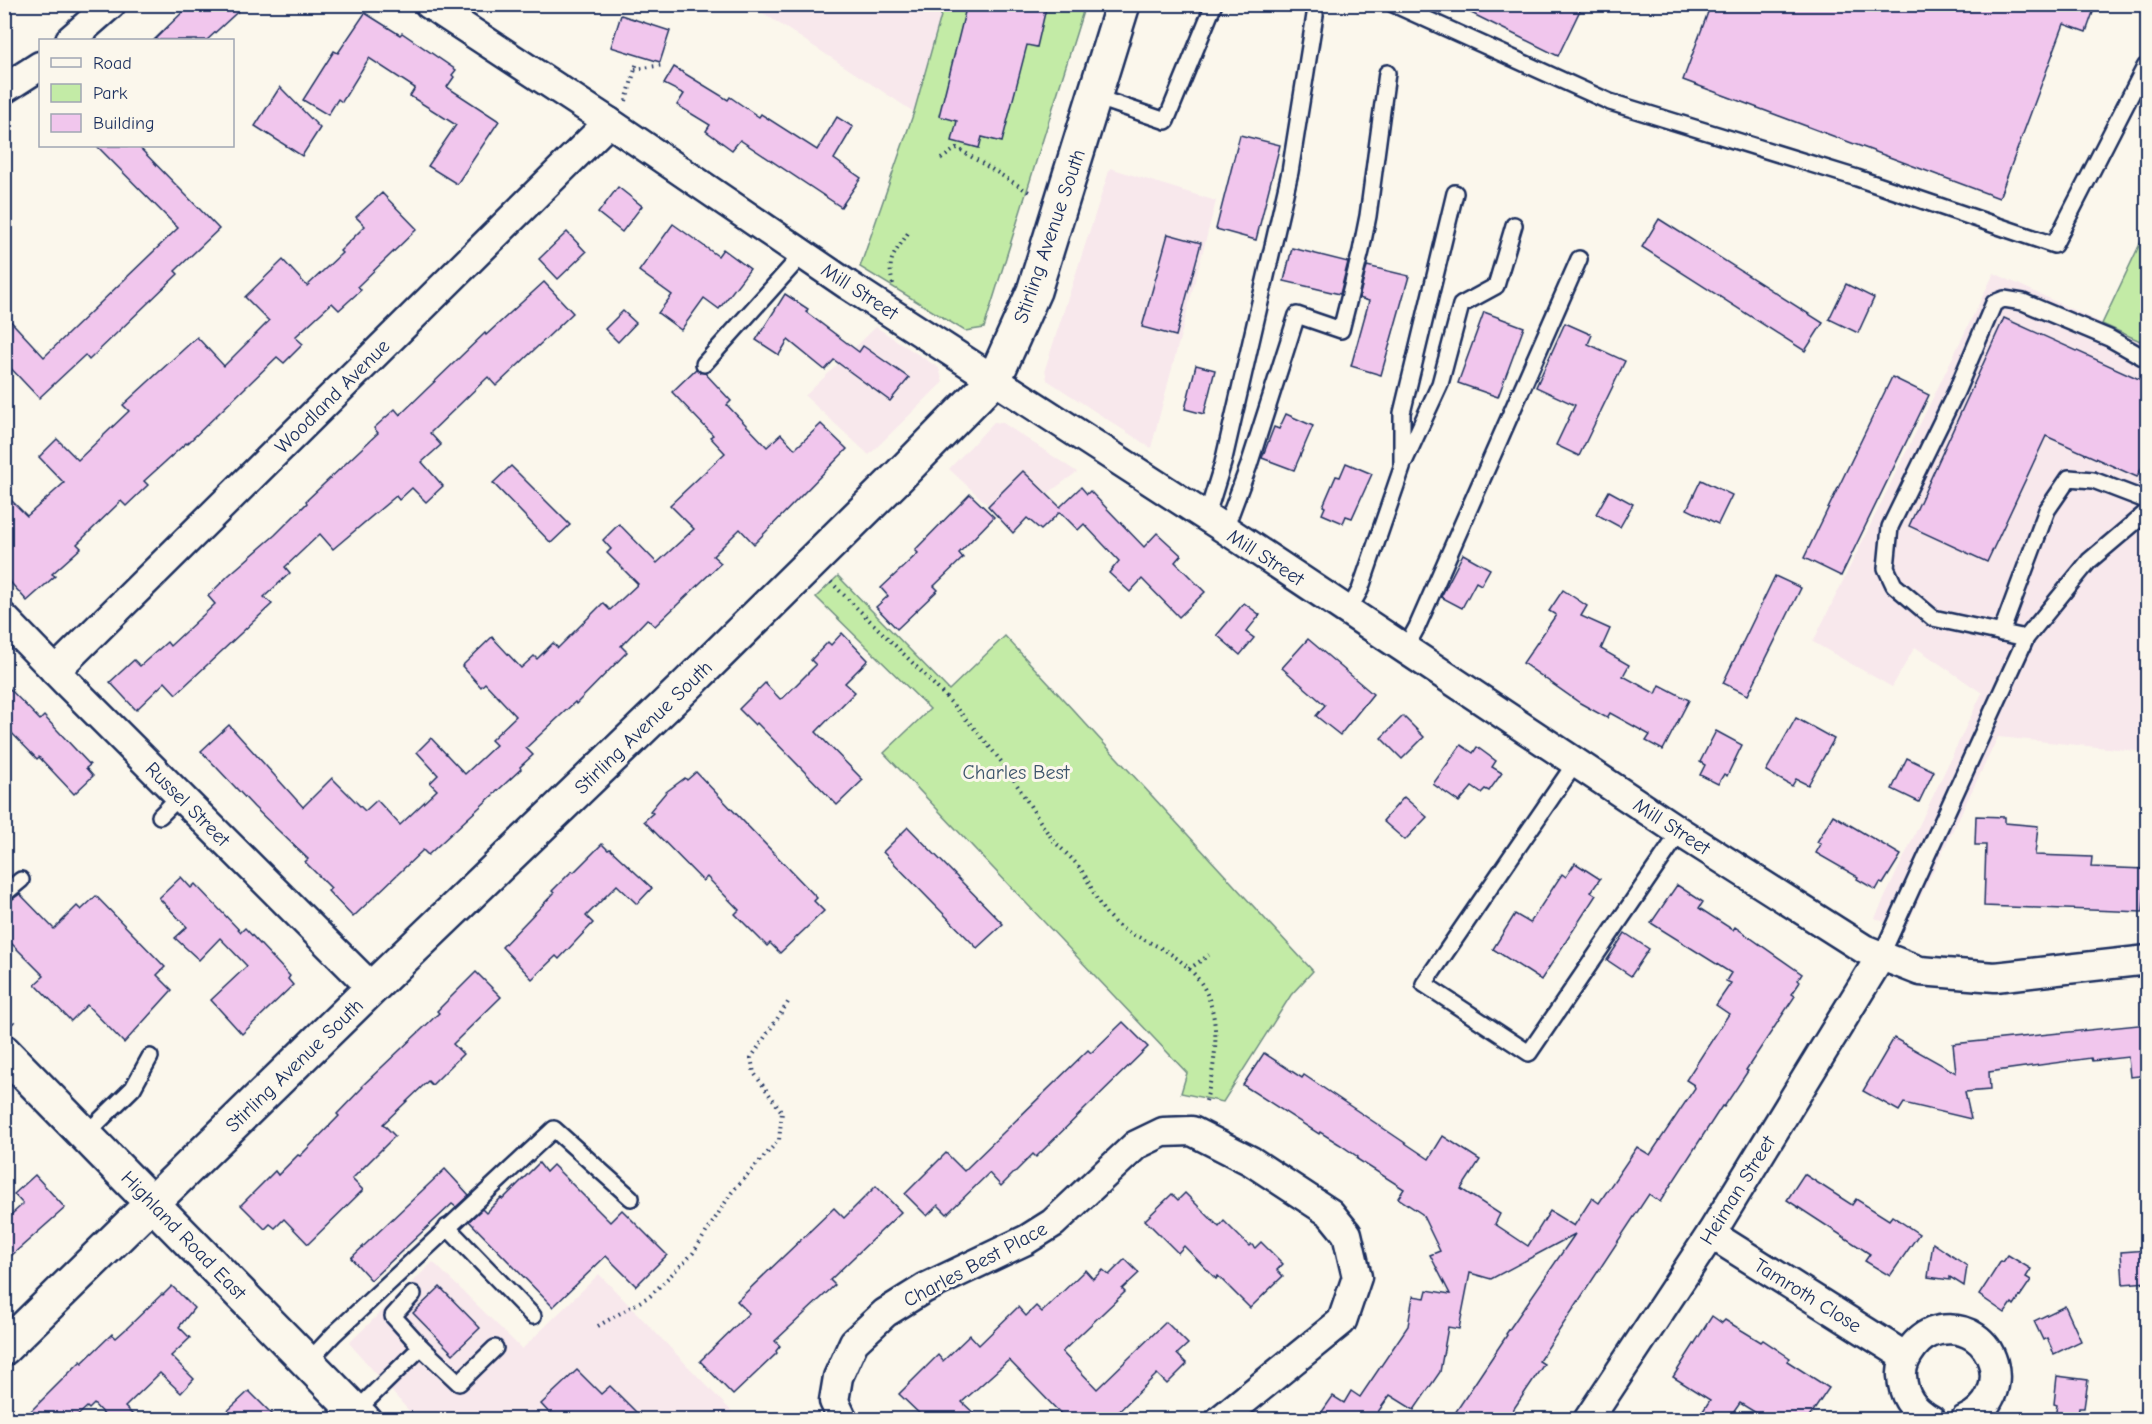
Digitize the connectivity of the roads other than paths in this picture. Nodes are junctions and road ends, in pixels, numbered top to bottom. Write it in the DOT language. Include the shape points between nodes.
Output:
graph roads {
  1 [pos="111,4"];
  2 [pos="429,4"];
  3 [pos="1123,4"];
  4 [pos="1214,4"];
  5 [pos="1394,4"];
  6 [pos="1315,15"];
  7 [pos="71,39"];
  8 [pos="39,67"];
  9 [pos="2148,67"];
  10 [pos="1387,74"];
  11 [pos="4,88"];
  12 [pos="1095,98"];
  13 [pos="616,117"];
  14 [pos="1455,193"];
  15 [pos="1514,225"];
  16 [pos="801,253"];
  17 [pos="1580,259"];
  18 [pos="2148,360"];
  19 [pos="704,364"];
  20 [pos="995,378"];
  21 [pos="1402,468"];
  22 [pos="2148,501"];
  23 [pos="2148,511"];
  24 [pos="1215,524"];
  25 [pos="1348,611"];
  26 [pos="4,618"];
  27 [pos="2001,633"];
  28 [pos="2026,638"];
  29 [pos="1405,649"];
  30 [pos="55,671"];
  31 [pos="1576,762"];
  32 [pos="180,796"];
  33 [pos="160,816"];
  34 [pos="1680,832"];
  35 [pos="21,880"];
  36 [pos="4,894"];
  37 [pos="1881,957"];
  38 [pos="2148,960"];
  39 [pos="372,988"];
  40 [pos="4,1052"];
  41 [pos="150,1057"];
  42 [pos="86,1134"];
  43 [pos="631,1198"];
  44 [pos="152,1203"];
  45 [pos="447,1227"];
  46 [pos="1711,1234"];
  47 [pos="414,1294"];
  48 [pos="533,1316"];
  49 [pos="421,1347"];
  50 [pos="4,1348"];
  51 [pos="495,1348"];
  52 [pos="1906,1357"];
  53 [pos="308,1362"];
  54 [pos="360,1415"];
  55 [pos="843,1419"];
  56 [pos="1220,1419"];
  57 [pos="1588,1419"];
  58 [pos="1931,1419"];
  59 [pos="1965,1419"];
  1 -- 7 [label="street"];
  2 -- 13 [label="street, Mill Street"];
  3 -- 12 [label="street, Stirling Avenue South"];
  4 -- 12 [label="lane" via="1166,121"];
  5 -- 9 [label="lane" via="1610,102 1857,178 2054,245"];
  6 -- 24 [label="lane" via="1290,172 1223,462"];
  8 -- 11 [label="street"];
  10 -- 24 [label="lane" via="1368,216 1341,330 1297,315 1249,465"];
  12 -- 20 [label="street, Stirling Avenue South" via="1034,291"];
  13 -- 16 [label="street, Mill Street"];
  13 -- 30 [label="street, Woodland Avenue"];
  14 -- 21 [label="lane" via="1402,413"];
  15 -- 21 [label="lane" via="1496,286 1461,305 1440,384"];
  16 -- 19 [label="lane"];
  16 -- 20 [label="street, Mill Street"];
  17 -- 29 [label="lane"];
  18 -- 27 [label="lane" via="2109,338 2023,302 2004,298 1994,303 1956,392 1890,527 1886,568 1894,585 1933,618"];
  20 -- 24 [label="street, Mill Street"];
  20 -- 39 [label="street, Stirling Avenue South" via="687,685"];
  21 -- 25 [label="lane" via="1360,590"];
  22 -- 27 [label="lane" via="2093,480 2069,478 2047,510"];
  23 -- 28 [label="lane" via="2089,561"];
  24 -- 25 [label="street, Mill Street"];
  25 -- 29 [label="street, Mill Street"];
  26 -- 30 [label="street, Russel Street"];
  27 -- 28 [label="lane"];
  28 -- 37 [label="lane"];
  29 -- 31 [label="street, Mill Street"];
  30 -- 32 [label="street, Russel Street"];
  31 -- 34 [label="street, Mill Street"];
  31 -- 34 [label="lane" via="1424,984 1529,1053"];
  32 -- 33 [label="lane"];
  32 -- 39 [label="street, Russel Street"];
  34 -- 37 [label="street, Mill Street"];
  35 -- 36 [label="lane"];
  37 -- 38 [label="street, Mill Street" via="1920,971 1995,977"];
  37 -- 46 [label="street, Heiman Street"];
  39 -- 44 [label="street, Stirling Avenue South"];
  40 -- 42 [label="street, Highland Road East"];
  41 -- 42 [label="lane" via="133,1088"];
  42 -- 44 [label="street, Highland Road East"];
  43 -- 45 [label="lane" via="554,1129"];
  44 -- 50 [label="street, Stirling Avenue South"];
  44 -- 53 [label="street, Highland Road East"];
  45 -- 48 [label="lane"];
  45 -- 53 [label="lane"];
  46 -- 52 [label="street, Tamroth Close"];
  46 -- 57 [label="street, Heiman Street"];
  47 -- 49 [label="lane" via="393,1316"];
  49 -- 51 [label="lane" via="459,1383"];
  49 -- 54 [label="lane"];
  52 -- 58 [label="street" via="1903,1389 1910,1404"];
  52 -- 59 [label="street" via="1918,1340 1932,1332 1949,1329 1979,1340 1990,1352 1996,1383 1976,1415"];
  53 -- 54 [label="street, Highland Road East"];
  55 -- 56 [label="street, Charles Best Place" via="834,1401 838,1377 854,1342 885,1313 925,1288 1053,1223 1136,1144 1163,1132 1192,1131 1251,1161 1330,1213 1347,1234 1357,1277 1342,1321"];
}
